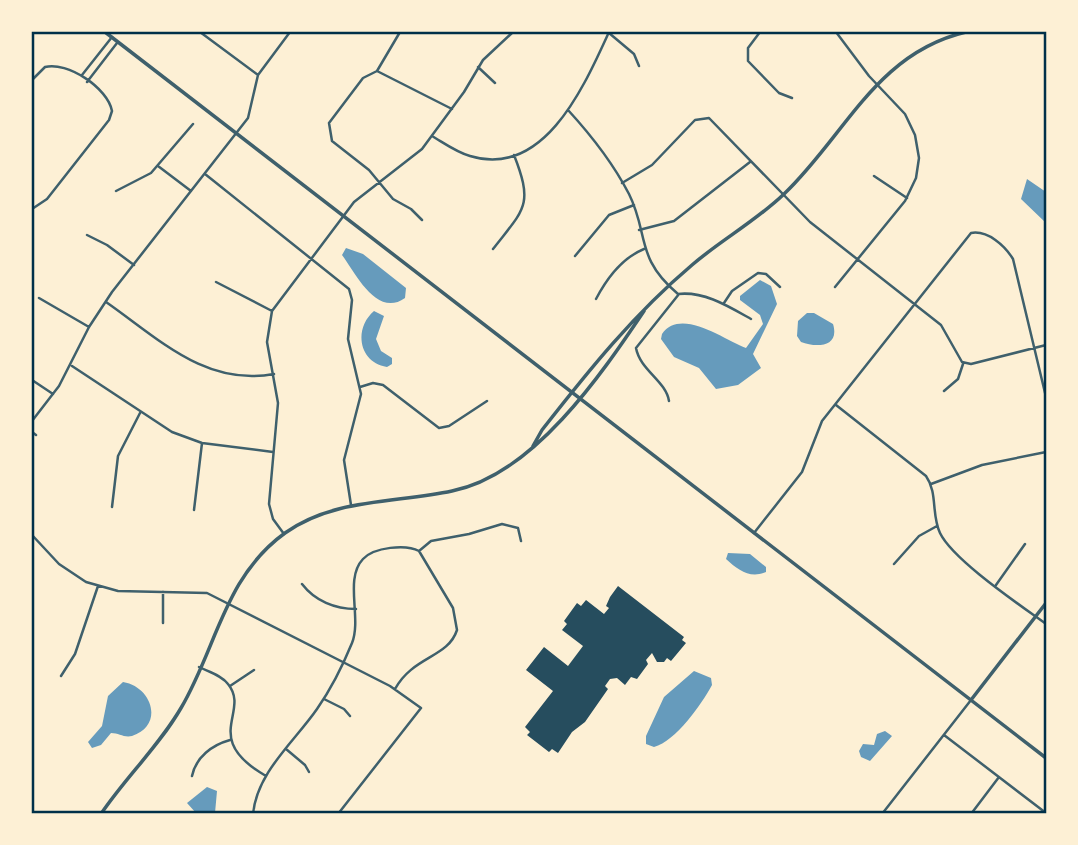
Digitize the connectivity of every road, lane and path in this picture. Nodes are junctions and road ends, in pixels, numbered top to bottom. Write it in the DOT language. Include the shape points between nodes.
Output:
graph roads {
  1 [pos="105,32"];
  2 [pos="200,32"];
  3 [pos="290,32"];
  4 [pos="400,32"];
  5 [pos="513,32"];
  6 [pos="609,32"];
  7 [pos="760,32"];
  8 [pos="836,32"];
  9 [pos="965,32"];
  10 [pos="112,37"];
  11 [pos="118,42"];
  12 [pos="639,66"];
  13 [pos="478,67"];
  14 [pos="377,71"];
  15 [pos="258,75"];
  16 [pos="81,77"];
  17 [pos="32,80"];
  18 [pos="87,82"];
  19 [pos="495,83"];
  20 [pos="876,83"];
  21 [pos="792,98"];
  22 [pos="452,109"];
  23 [pos="568,110"];
  24 [pos="193,124"];
  25 [pos="237,133"];
  26 [pos="432,136"];
  27 [pos="514,155"];
  28 [pos="750,162"];
  29 [pos="158,166"];
  30 [pos="205,174"];
  31 [pos="874,176"];
  32 [pos="378,183"];
  33 [pos="622,183"];
  34 [pos="116,191"];
  35 [pos="191,191"];
  36 [pos="783,195"];
  37 [pos="907,198"];
  38 [pos="634,205"];
  39 [pos="32,209"];
  40 [pos="344,216"];
  41 [pos="422,220"];
  42 [pos="639,230"];
  43 [pos="87,235"];
  44 [pos="493,249"];
  45 [pos="644,249"];
  46 [pos="575,256"];
  47 [pos="312,257"];
  48 [pos="859,261"];
  49 [pos="134,264"];
  50 [pos="216,282"];
  51 [pos="669,285"];
  52 [pos="780,287"];
  53 [pos="835,287"];
  54 [pos="679,294"];
  55 [pos="39,298"];
  56 [pos="596,299"];
  57 [pos="105,302"];
  58 [pos="724,304"];
  59 [pos="914,304"];
  60 [pos="644,311"];
  61 [pos="272,312"];
  62 [pos="751,319"];
  63 [pos="89,327"];
  64 [pos="1046,345"];
  65 [pos="1035,348"];
  66 [pos="964,363"];
  67 [pos="71,366"];
  68 [pos="274,374"];
  69 [pos="32,380"];
  70 [pos="360,387"];
  71 [pos="944,391"];
  72 [pos="572,392"];
  73 [pos="53,394"];
  74 [pos="579,397"];
  75 [pos="1046,397"];
  76 [pos="487,401"];
  77 [pos="669,401"];
  78 [pos="835,405"];
  79 [pos="140,412"];
  80 [pos="32,421"];
  81 [pos="32,432"];
  82 [pos="36,435"];
  83 [pos="202,443"];
  84 [pos="533,447"];
  85 [pos="273,452"];
  86 [pos="1046,452"];
  87 [pos="931,484"];
  88 [pos="351,505"];
  89 [pos="112,507"];
  90 [pos="194,510"];
  91 [pos="937,526"];
  92 [pos="754,533"];
  93 [pos="284,534"];
  94 [pos="32,535"];
  95 [pos="522,541"];
  96 [pos="1025,544"];
  97 [pos="419,551"];
  98 [pos="894,564"];
  99 [pos="302,584"];
  100 [pos="996,585"];
  101 [pos="98,586"];
  102 [pos="163,592"];
  103 [pos="227,601"];
  104 [pos="1046,603"];
  105 [pos="356,609"];
  106 [pos="1036,617"];
  107 [pos="163,623"];
  108 [pos="1046,624"];
  109 [pos="342,662"];
  110 [pos="199,667"];
  111 [pos="254,670"];
  112 [pos="61,676"];
  113 [pos="230,687"];
  114 [pos="396,689"];
  115 [pos="324,699"];
  116 [pos="971,700"];
  117 [pos="350,716"];
  118 [pos="944,735"];
  119 [pos="230,740"];
  120 [pos="286,749"];
  121 [pos="1046,758"];
  122 [pos="309,772"];
  123 [pos="192,776"];
  124 [pos="267,776"];
  125 [pos="999,777"];
  126 [pos="1046,813"];
  127 [pos="102,814"];
  128 [pos="253,814"];
  129 [pos="338,814"];
  130 [pos="882,814"];
  131 [pos="971,814"];
  1 -- 10 [label="street"];
  2 -- 15 [label="street"];
  3 -- 15 [label="street"];
  4 -- 14 [label="street"];
  5 -- 13 [label="street"];
  6 -- 12 [label="street" via="634,54"];
  6 -- 23 [label="street"];
  7 -- 21 [label="street" via="749,46 748,61 779,94"];
  8 -- 20 [label="street"];
  9 -- 20 [label="street" via="920,49"];
  10 -- 11 [label="street"];
  10 -- 16 [label="street"];
  11 -- 18 [label="street"];
  11 -- 25 [label="street"];
  13 -- 19 [label="street"];
  13 -- 22 [label="street"];
  14 -- 22 [label="street"];
  14 -- 32 [label="street" via="363,78 331,118 328,131 332,141 369,170"];
  15 -- 25 [label="street" via="251,111"];
  16 -- 17 [label="street" via="65,67 51,66"];
  16 -- 18 [label="street"];
  18 -- 39 [label="street" via="110,101 111,116 47,199"];
  20 -- 36 [label="street"];
  20 -- 37 [label="street" via="904,112 916,137 918,168"];
  22 -- 26 [label="street"];
  23 -- 27 [label="street" via="534,145"];
  23 -- 33 [label="street"];
  24 -- 29 [label="street"];
  25 -- 30 [label="street"];
  25 -- 40 [label="street"];
  26 -- 27 [label="street" via="479,158"];
  26 -- 32 [label="street" via="405,165"];
  27 -- 44 [label="street" via="524,180 525,202"];
  28 -- 33 [label="street" via="714,120 703,117 652,165"];
  28 -- 36 [label="street"];
  28 -- 42 [label="street" via="672,222"];
  29 -- 34 [label="street" via="150,175"];
  29 -- 35 [label="street"];
  30 -- 35 [label="street"];
  30 -- 47 [label="street"];
  31 -- 37 [label="street"];
  32 -- 40 [label="street"];
  32 -- 41 [label="street"];
  33 -- 38 [label="street"];
  35 -- 49 [label="street"];
  36 -- 48 [label="street"];
  36 -- 51 [label="street"];
  37 -- 48 [label="street"];
  38 -- 42 [label="street"];
  38 -- 46 [label="street" via="609,215"];
  40 -- 47 [label="street"];
  40 -- 72 [label="street"];
  42 -- 45 [label="street"];
  43 -- 49 [label="street"];
  45 -- 51 [label="street"];
  45 -- 56 [label="street" via="626,259"];
  47 -- 61 [label="street"];
  47 -- 70 [label="street" via="349,289 348,339"];
  48 -- 53 [label="street"];
  48 -- 59 [label="street"];
  49 -- 57 [label="street"];
  50 -- 61 [label="street"];
  51 -- 54 [label="street"];
  51 -- 60 [label="street"];
  52 -- 58 [label="street" via="758,273 732,291"];
  54 -- 58 [label="street" via="691,292"];
  54 -- 77 [label="street" via="636,348"];
  55 -- 63 [label="street"];
  57 -- 63 [label="street"];
  57 -- 68 [label="street" via="206,369 229,376"];
  58 -- 62 [label="street"];
  59 -- 65 [label="street" via="968,236 981,233 1004,247 1014,262"];
  59 -- 66 [label="street" via="945,330"];
  59 -- 78 [label="street"];
  60 -- 72 [label="street" via="622,329"];
  60 -- 74 [label="street"];
  61 -- 68 [label="street" via="267,342"];
  63 -- 67 [label="street"];
  64 -- 65 [label="street"];
  65 -- 66 [label="street"];
  65 -- 75 [label="street"];
  66 -- 71 [label="street" via="958,379"];
  67 -- 73 [label="street"];
  67 -- 79 [label="street"];
  68 -- 85 [label="street" via="278,403"];
  69 -- 73 [label="street"];
  70 -- 76 [label="street" via="383,385 439,428"];
  70 -- 88 [label="street" via="361,401 344,460"];
  72 -- 74 [label="street"];
  72 -- 84 [label="street"];
  73 -- 80 [label="street"];
  74 -- 84 [label="street" via="549,435"];
  74 -- 92 [label="street"];
  78 -- 87 [label="street" via="922,471"];
  78 -- 92 [label="street" via="819,427 800,475"];
  79 -- 83 [label="street" via="172,432"];
  79 -- 89 [label="street" via="118,456"];
  81 -- 82 [label="street"];
  83 -- 85 [label="street"];
  83 -- 90 [label="street"];
  84 -- 88 [label="street" via="512,465 471,486"];
  85 -- 93 [label="street" via="269,503"];
  86 -- 87 [label="street" via="982,465"];
  87 -- 91 [label="street"];
  88 -- 93 [label="street" via="322,513"];
  91 -- 98 [label="street" via="919,536"];
  91 -- 100 [label="street" via="953,551"];
  92 -- 116 [label="street"];
  93 -- 103 [label="street" via="249,566"];
  94 -- 101 [label="street" via="67,570"];
  95 -- 97 [label="street" via="519,529 504,523 431,541"];
  96 -- 100 [label="street"];
  97 -- 105 [label="street" via="406,547 366,556 356,572"];
  97 -- 114 [label="street" via="455,610 457,630 447,647 408,670"];
  99 -- 105 [label="street" via="334,607"];
  100 -- 106 [label="street"];
  101 -- 102 [label="street"];
  101 -- 112 [label="street" via="75,654"];
  102 -- 103 [label="street" via="198,591"];
  102 -- 107 [label="street"];
  103 -- 109 [label="street"];
  103 -- 110 [label="street"];
  104 -- 106 [label="street"];
  105 -- 109 [label="street" via="354,637"];
  106 -- 108 [label="street"];
  106 -- 116 [label="street"];
  109 -- 114 [label="street"];
  109 -- 115 [label="street"];
  110 -- 113 [label="street"];
  110 -- 127 [label="street" via="175,717"];
  111 -- 113 [label="street"];
  113 -- 119 [label="street"];
  114 -- 129 [label="street" via="421,708"];
  115 -- 117 [label="street"];
  115 -- 120 [label="street"];
  116 -- 118 [label="street"];
  116 -- 121 [label="street"];
  118 -- 125 [label="street"];
  118 -- 130 [label="street"];
  119 -- 123 [label="street" via="209,749"];
  119 -- 124 [label="street" via="239,756"];
  120 -- 122 [label="street"];
  120 -- 124 [label="street"];
  124 -- 128 [label="street"];
  125 -- 126 [label="street"];
  125 -- 131 [label="street"];
}
